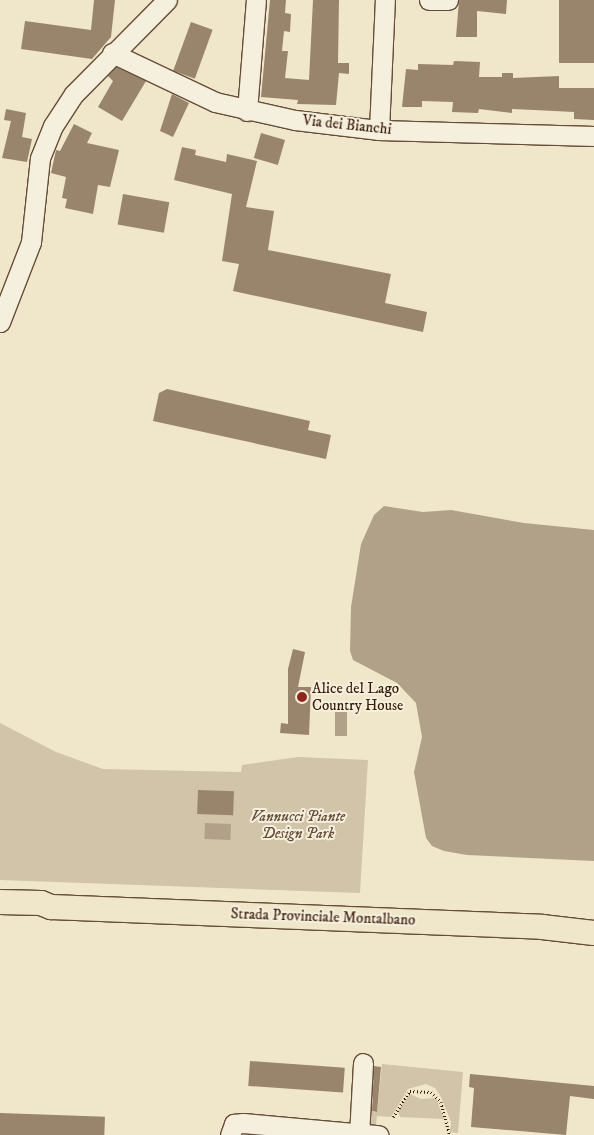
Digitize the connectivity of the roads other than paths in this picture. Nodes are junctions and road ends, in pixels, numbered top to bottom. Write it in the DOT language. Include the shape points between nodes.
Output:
graph roads {
  1 [pos="166,0"];
  2 [pos="256,0"];
  3 [pos="385,0"];
  4 [pos="429,0"];
  5 [pos="448,0"];
  6 [pos="112,53"];
  7 [pos="247,111"];
  8 [pos="378,130"];
  9 [pos="594,136"];
  10 [pos="0,322"];
  11 [pos="0,902"];
  12 [pos="51,907"];
  13 [pos="0,911"];
  14 [pos="594,933"];
  15 [pos="363,1063"];
  16 [pos="359,1134"];
  17 [pos="230,1135"];
  18 [pos="378,1135"];
  1 -- 6 [label="street"];
  2 -- 7 [label="street"];
  3 -- 8 [label="street"];
  4 -- 5 [label="street"];
  6 -- 7 [label="street, Via dei Bianchi" via="208,99"];
  6 -- 10 [label="street" via="74,94 44,144 31,242 21,275"];
  7 -- 8 [label="street, Via dei Bianchi"];
  8 -- 9 [label="street, Via dei Bianchi"];
  11 -- 12 [label="main road, Strada Provinciale Montalbano" via="41,903"];
  12 -- 13 [label="main road, Strada Provinciale Montalbano" via="41,911"];
  12 -- 14 [label="main road, Strada Provinciale Montalbano" via="412,920"];
  15 -- 16 [label="street"];
  16 -- 17 [label="street" via="243,1123 234,1124"];
  16 -- 18 [label="street"];
}
